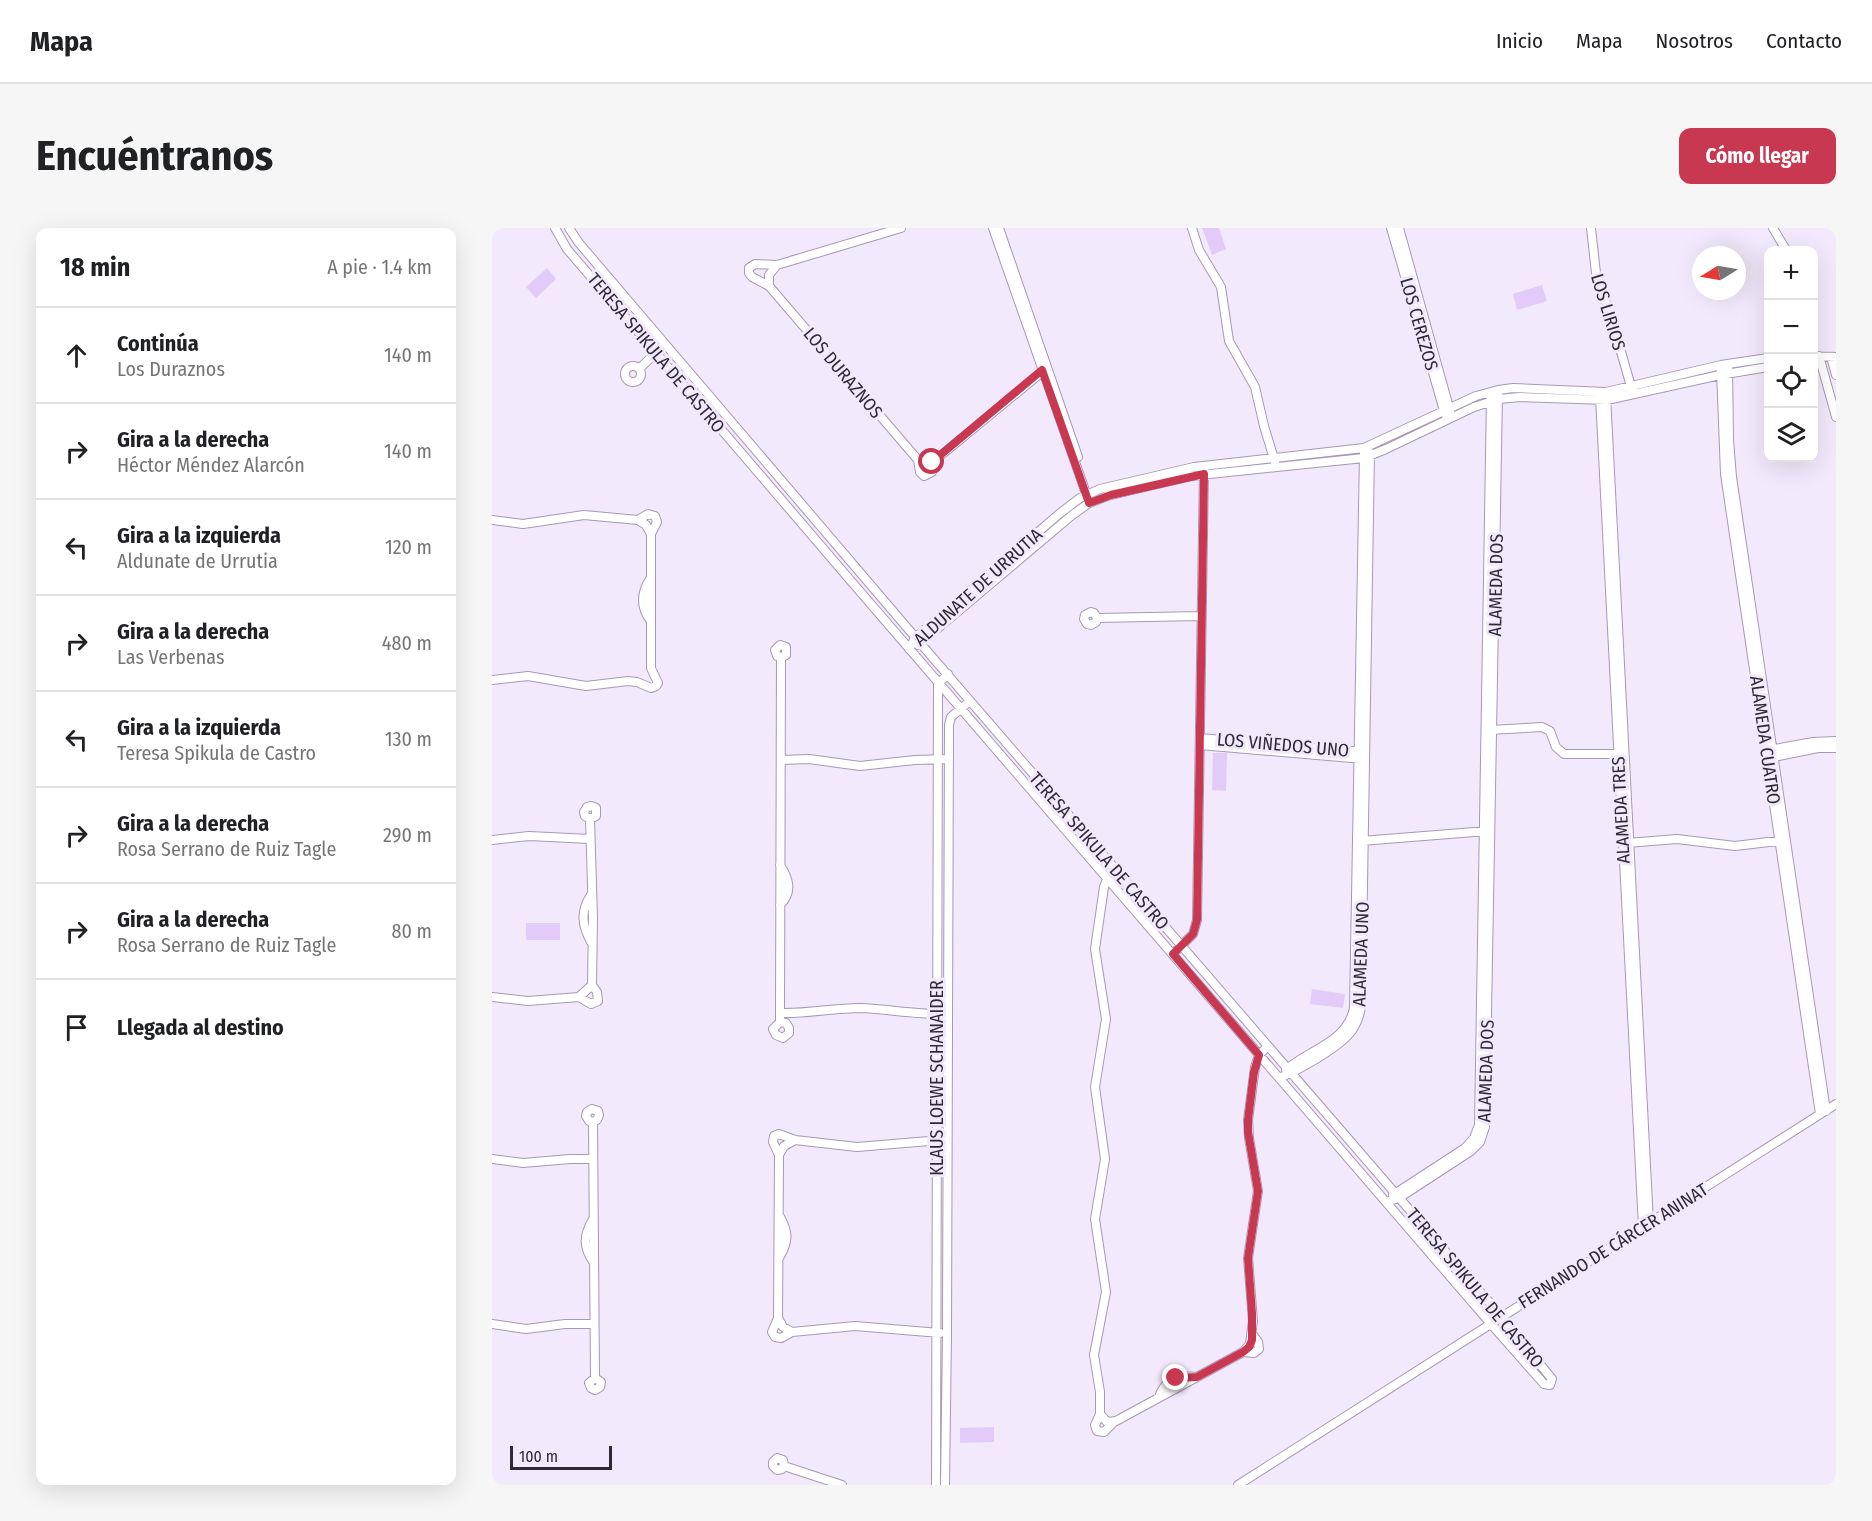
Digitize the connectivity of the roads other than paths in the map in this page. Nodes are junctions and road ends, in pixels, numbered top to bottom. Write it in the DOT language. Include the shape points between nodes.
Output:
graph roads {
  1 [pos="555,228"];
  2 [pos="569,228"];
  3 [pos="901,228"];
  4 [pos="993,228"];
  5 [pos="999,228"];
  6 [pos="1192,228"];
  7 [pos="1392,228"];
  8 [pos="1399,228"];
  9 [pos="1591,228"];
  10 [pos="1773,228"];
  11 [pos="1784,246"];
  12 [pos="777,265"];
  13 [pos="769,286"];
  14 [pos="665,344"];
  15 [pos="655,352"];
  16 [pos="1818,356"];
  17 [pos="1834,357"];
  18 [pos="1764,359"];
  19 [pos="1818,365"];
  20 [pos="1764,367"];
  21 [pos="640,368"];
  22 [pos="1045,369"];
  23 [pos="1724,369"];
  24 [pos="1836,375"];
  25 [pos="1495,391"];
  26 [pos="1632,391"];
  27 [pos="1603,396"];
  28 [pos="1495,400"];
  29 [pos="1447,410"];
  30 [pos="1836,417"];
  31 [pos="1450,419"];
  32 [pos="1367,447"];
  33 [pos="1367,457"];
  34 [pos="918,460"];
  35 [pos="934,461"];
  36 [pos="1276,463"];
  37 [pos="1204,465"];
  38 [pos="770,467"];
  39 [pos="1204,474"];
  40 [pos="761,475"];
  41 [pos="1090,498"];
  42 [pos="492,520"];
  43 [pos="638,520"];
  44 [pos="651,534"];
  45 [pos="1201,616"];
  46 [pos="1097,618"];
  47 [pos="918,641"];
  48 [pos="909,649"];
  49 [pos="781,657"];
  50 [pos="651,668"];
  51 [pos="948,674"];
  52 [pos="492,680"];
  53 [pos="636,682"];
  54 [pos="938,684"];
  55 [pos="970,701"];
  56 [pos="960,709"];
  57 [pos="1489,730"];
  58 [pos="1836,741"];
  59 [pos="1200,742"];
  60 [pos="1836,748"];
  61 [pos="1622,754"];
  62 [pos="1770,754"];
  63 [pos="1362,755"];
  64 [pos="938,759"];
  65 [pos="949,759"];
  66 [pos="781,760"];
  67 [pos="590,819"];
  68 [pos="1487,831"];
  69 [pos="590,839"];
  70 [pos="492,840"];
  71 [pos="1783,840"];
  72 [pos="1360,841"];
  73 [pos="1627,843"];
  74 [pos="1116,869"];
  75 [pos="1107,879"];
  76 [pos="1182,946"];
  77 [pos="1173,954"];
  78 [pos="592,985"];
  79 [pos="492,997"];
  80 [pos="579,998"];
  81 [pos="780,1013"];
  82 [pos="938,1014"];
  83 [pos="948,1014"];
  84 [pos="780,1022"];
  85 [pos="1268,1046"];
  86 [pos="1259,1055"];
  87 [pos="1290,1070"];
  88 [pos="1279,1078"];
  89 [pos="1836,1104"];
  90 [pos="1823,1112"];
  91 [pos="593,1122"];
  92 [pos="795,1140"];
  93 [pos="937,1140"];
  94 [pos="948,1140"];
  95 [pos="779,1155"];
  96 [pos="492,1159"];
  97 [pos="592,1160"];
  98 [pos="1397,1195"];
  99 [pos="1386,1202"];
  100 [pos="1646,1225"];
  101 [pos="1502,1317"];
  102 [pos="778,1318"];
  103 [pos="492,1324"];
  104 [pos="594,1324"];
  105 [pos="1491,1324"];
  106 [pos="792,1332"];
  107 [pos="936,1333"];
  108 [pos="947,1333"];
  109 [pos="595,1378"];
  110 [pos="1100,1414"];
  111 [pos="1113,1423"];
  112 [pos="784,1466"];
  113 [pos="842,1485"];
  114 [pos="936,1485"];
  115 [pos="945,1485"];
  116 [pos="1238,1485"];
  1 -- 15 [label="street, TERESA SPIKULA DE CASTRO" via="567,249"];
  2 -- 14 [label="street, TERESA SPIKULA DE CASTRO"];
  3 -- 12 [label="street, LOS DURAZNOS"];
  4 -- 22 [label="street"];
  5 -- 22 [label="street"];
  6 -- 36 [label="street" via="1196,245 1221,287 1229,341 1255,387"];
  7 -- 29 [label="street, LOS CEREZOS"];
  8 -- 29 [label="street, LOS CEREZOS"];
  9 -- 26 [label="street, LOS LIRIOS" via="1597,282"];
  10 -- 11 [label="street"];
  12 -- 13 [label="street" via="769,275"];
  12 -- 13 [label="street, LOS DURAZNOS" via="755,264 748,269 752,277"];
  13 -- 34 [label="street, LOS DURAZNOS"];
  14 -- 15 [label="street"];
  14 -- 38 [label="street, TERESA SPIKULA DE CASTRO"];
  15 -- 21 [label="street"];
  15 -- 40 [label="street, TERESA SPIKULA DE CASTRO"];
  16 -- 17 [label="street"];
  17 -- 24 [label="street"];
  18 -- 23 [label="street, ALDUNATE DE URRUTIA"];
  19 -- 30 [label="street"];
  20 -- 23 [label="street, ALDUNATE DE URRUTIA"];
  22 -- 35 [label="street, LOS DURAZNOS"];
  22 -- 41 [label="street"];
  23 -- 26 [label="street, ALDUNATE DE URRUTIA"];
  23 -- 62 [label="street, ALAMEDA CUATRO" via="1724,465"];
  25 -- 27 [label="street, ALDUNATE DE URRUTIA" via="1513,388"];
  25 -- 28 [label="street, ALAMEDA DOS"];
  25 -- 29 [label="street, ALDUNATE DE URRUTIA"];
  26 -- 27 [label="street, ALDUNATE DE URRUTIA"];
  27 -- 28 [label="street, ALDUNATE DE URRUTIA"];
  27 -- 61 [label="street, ALAMEDA TRES"];
  28 -- 31 [label="street, ALDUNATE DE URRUTIA"];
  28 -- 57 [label="street, ALAMEDA DOS"];
  29 -- 31 [label="street, LOS CEREZOS"];
  29 -- 32 [label="street, ALDUNATE DE URRUTIA"];
  31 -- 33 [label="street, ALDUNATE DE URRUTIA"];
  32 -- 33 [label="street, ALAMEDA UNO"];
  32 -- 36 [label="street, ALDUNATE DE URRUTIA"];
  33 -- 36 [label="street, ALDUNATE DE URRUTIA"];
  33 -- 63 [label="street, ALAMEDA UNO"];
  34 -- 35 [label="street"];
  34 -- 35 [label="street, LOS DURAZNOS" via="924,476 932,472"];
  36 -- 37 [label="street, ALDUNATE DE URRUTIA"];
  36 -- 39 [label="street, ALDUNATE DE URRUTIA"];
  37 -- 39 [label="street"];
  37 -- 41 [label="street, ALDUNATE DE URRUTIA" via="1109,486"];
  38 -- 40 [label="street"];
  38 -- 47 [label="street, TERESA SPIKULA DE CASTRO"];
  39 -- 41 [label="street, ALDUNATE DE URRUTIA"];
  39 -- 45 [label="street"];
  40 -- 48 [label="street, TERESA SPIKULA DE CASTRO"];
  41 -- 47 [label="street, ALDUNATE DE URRUTIA"];
  42 -- 43 [label="street" via="523,524 584,515"];
  43 -- 44 [label="street"];
  43 -- 44 [label="street" via="648,514 655,516 657,522"];
  44 -- 50 [label="street" via="650,579 642,596 650,620"];
  45 -- 46 [label="street"];
  45 -- 59 [label="street"];
  47 -- 48 [label="street, ALDUNATE DE URRUTIA"];
  47 -- 51 [label="street, TERESA SPIKULA DE CASTRO"];
  48 -- 54 [label="street, TERESA SPIKULA DE CASTRO"];
  49 -- 66 [label="street"];
  50 -- 53 [label="street"];
  50 -- 53 [label="street" via="658,681 656,686 649,688"];
  51 -- 54 [label="street"];
  51 -- 55 [label="street, TERESA SPIKULA DE CASTRO"];
  52 -- 53 [label="street" via="522,676 579,685"];
  54 -- 56 [label="street, TERESA SPIKULA DE CASTRO"];
  54 -- 64 [label="street, KLAUS LOEWE SCHANAIDER"];
  55 -- 56 [label="street, KLAUS LOEWE SCHANAIDER"];
  55 -- 74 [label="street, TERESA SPIKULA DE CASTRO"];
  56 -- 65 [label="street, KLAUS LOEWE SCHANAIDER" via="949,722"];
  56 -- 75 [label="street, TERESA SPIKULA DE CASTRO"];
  57 -- 61 [label="street" via="1542,727 1550,731 1556,747 1564,754"];
  57 -- 68 [label="street, ALAMEDA DOS"];
  58 -- 62 [label="street" via="1813,742"];
  59 -- 63 [label="street, LOS VIÑEDOS UNO"];
  59 -- 76 [label="street" via="1197,920 1193,934"];
  60 -- 62 [label="street"];
  61 -- 73 [label="street, ALAMEDA TRES"];
  62 -- 71 [label="street, ALAMEDA CUATRO"];
  63 -- 72 [label="street, ALAMEDA UNO"];
  64 -- 65 [label="street"];
  64 -- 66 [label="street" via="860,765"];
  64 -- 82 [label="street, KLAUS LOEWE SCHANAIDER"];
  65 -- 83 [label="street, KLAUS LOEWE SCHANAIDER"];
  66 -- 81 [label="street" via="780,865 789,885 780,905"];
  67 -- 69 [label="street"];
  68 -- 72 [label="street"];
  68 -- 98 [label="street, ALAMEDA DOS" via="1484,1132 1467,1154"];
  69 -- 70 [label="street" via="529,836"];
  69 -- 78 [label="street" via="591,895 582,920 592,943"];
  71 -- 73 [label="street" via="1734,846 1677,839"];
  71 -- 90 [label="street, ALAMEDA CUATRO"];
  72 -- 87 [label="street, ALAMEDA UNO" via="1360,1013 1346,1037"];
  73 -- 100 [label="street, ALAMEDA TRES"];
  74 -- 75 [label="street"];
  74 -- 76 [label="street, TERESA SPIKULA DE CASTRO"];
  75 -- 77 [label="street, TERESA SPIKULA DE CASTRO"];
  75 -- 110 [label="street" via="1095,949 1106,1019 1095,1087 1105,1153 1095,1219 1106,1284 1094,1355"];
  76 -- 77 [label="street"];
  76 -- 85 [label="street, TERESA SPIKULA DE CASTRO"];
  77 -- 86 [label="street, TERESA SPIKULA DE CASTRO"];
  78 -- 80 [label="street"];
  78 -- 80 [label="street" via="597,1002 591,1004"];
  79 -- 80 [label="street" via="528,1002"];
  81 -- 82 [label="street" via="857,1008"];
  81 -- 84 [label="street"];
  82 -- 83 [label="street"];
  82 -- 93 [label="street, KLAUS LOEWE SCHANAIDER"];
  83 -- 94 [label="street, KLAUS LOEWE SCHANAIDER"];
  85 -- 86 [label="street"];
  85 -- 87 [label="street, TERESA SPIKULA DE CASTRO"];
  86 -- 88 [label="street, TERESA SPIKULA DE CASTRO"];
  86 -- 111 [label="street" via="1248,1126 1258,1191 1248,1258 1253,1335 1259,1349 1254,1353 1243,1352 1197,1377 1173,1379 1159,1397"];
  87 -- 88 [label="street, ALAMEDA UNO"];
  87 -- 98 [label="street, TERESA SPIKULA DE CASTRO"];
  88 -- 99 [label="street, TERESA SPIKULA DE CASTRO"];
  89 -- 90 [label="street, FERNANDO DE CÁRCER ANINAT"];
  90 -- 100 [label="street, FERNANDO DE CÁRCER ANINAT"];
  91 -- 97 [label="street"];
  92 -- 93 [label="street" via="857,1147"];
  92 -- 95 [label="street" via="784,1146"];
  92 -- 95 [label="street" via="774,1136"];
  93 -- 94 [label="street"];
  93 -- 107 [label="street, KLAUS LOEWE SCHANAIDER"];
  94 -- 108 [label="street, KLAUS LOEWE SCHANAIDER"];
  95 -- 102 [label="street" via="779,1214 788,1235 779,1258"];
  96 -- 97 [label="street" via="523,1163"];
  97 -- 104 [label="street" via="593,1219 584,1240 594,1263"];
  98 -- 99 [label="street, ALAMEDA DOS"];
  98 -- 101 [label="street, TERESA SPIKULA DE CASTRO"];
  99 -- 105 [label="street, TERESA SPIKULA DE CASTRO"];
  100 -- 101 [label="street, FERNANDO DE CÁRCER ANINAT"];
  101 -- 105 [label="street, FERNANDO DE CÁRCER ANINAT"];
  101 -- 105 [label="street, TERESA SPIKULA DE CASTRO" via="1552,1379 1550,1385 1544,1384"];
  102 -- 106 [label="street"];
  102 -- 106 [label="street" via="773,1335 779,1338"];
  103 -- 104 [label="street" via="530,1329"];
  104 -- 109 [label="street"];
  105 -- 116 [label="street, FERNANDO DE CÁRCER ANINAT"];
  106 -- 107 [label="street" via="862,1326"];
  107 -- 108 [label="street"];
  107 -- 114 [label="street, KLAUS LOEWE SCHANAIDER"];
  108 -- 115 [label="street, KLAUS LOEWE SCHANAIDER"];
  110 -- 111 [label="street"];
  110 -- 111 [label="street" via="1095,1425 1099,1432"];
  112 -- 113 [label="street"];
}
